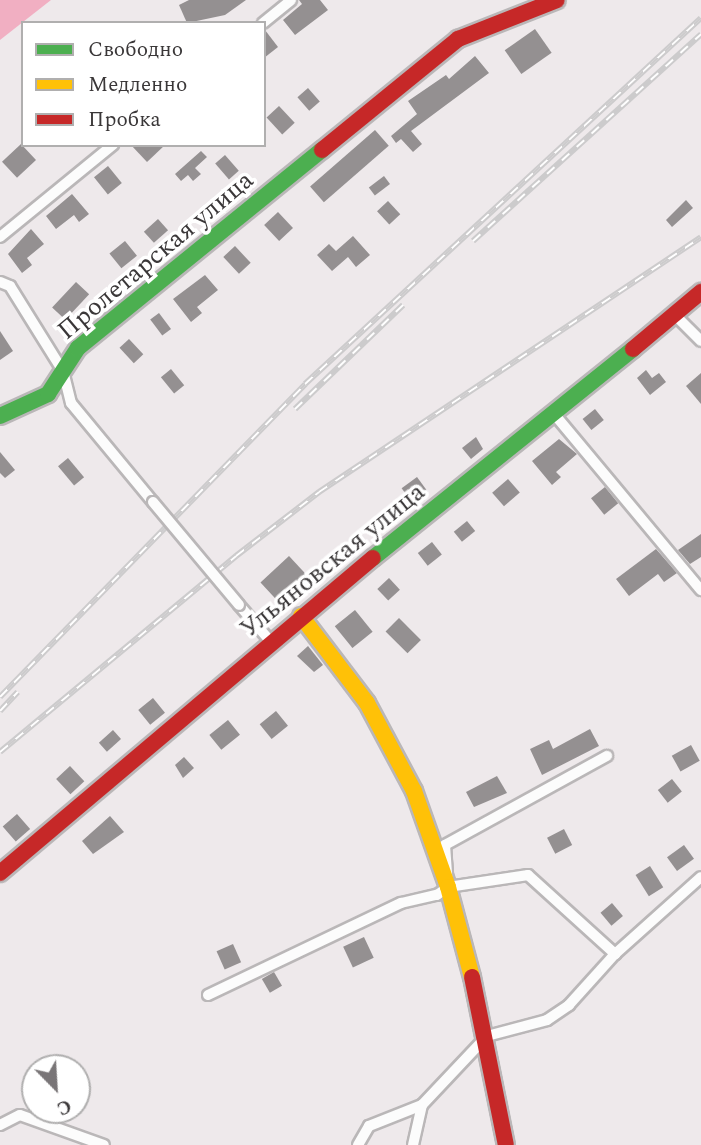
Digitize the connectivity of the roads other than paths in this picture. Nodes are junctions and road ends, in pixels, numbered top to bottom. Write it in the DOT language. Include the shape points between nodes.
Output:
graph roads {
  1 [pos="291,0"];
  2 [pos="557,0"];
  3 [pos="265,21"];
  4 [pos="111,147"];
  5 [pos="0,237"];
  6 [pos="0,282"];
  7 [pos="701,292"];
  8 [pos="674,314"];
  9 [pos="701,341"];
  10 [pos="63,371"];
  11 [pos="555,415"];
  12 [pos="0,416"];
  13 [pos="701,590"];
  14 [pos="301,616"];
  15 [pos="271,642"];
  16 [pos="607,755"];
  17 [pos="0,873"];
  18 [pos="701,877"];
  19 [pos="448,887"];
  20 [pos="615,954"];
  21 [pos="208,995"];
  22 [pos="487,1036"];
  23 [pos="422,1105"];
  24 [pos="0,1125"];
  25 [pos="104,1145"];
  26 [pos="358,1145"];
  27 [pos="412,1145"];
  28 [pos="506,1145"];
  1 -- 3 [label="street"];
  2 -- 10 [label="street, Пролетарская улица" via="458,39 78,348"];
  4 -- 5 [label="street"];
  6 -- 10 [label="street" via="10,286"];
  7 -- 8 [label="street, Ульяновская улица"];
  8 -- 9 [label="street"];
  8 -- 11 [label="street, Ульяновская улица"];
  10 -- 12 [label="street, Пролетарская улица" via="48,394"];
  10 -- 15 [label="street, bridge" via="71,403"];
  11 -- 13 [label="street"];
  11 -- 14 [label="street, Ульяновская улица"];
  14 -- 15 [label="street, Ульяновская улица"];
  14 -- 19 [label="street" via="367,703 414,791"];
  15 -- 17 [label="street, Ульяновская улица"];
  16 -- 19 [label="street" via="445,845"];
  18 -- 20 [label="street"];
  19 -- 20 [label="street" via="528,875"];
  19 -- 21 [label="street" via="436,895 401,903"];
  19 -- 22 [label="street"];
  20 -- 22 [label="street" via="569,1005 547,1020"];
  22 -- 23 [label="street"];
  22 -- 28 [label="street"];
  23 -- 26 [label="street" via="369,1126"];
  23 -- 27 [label="street"];
  24 -- 25 [label="street" via="20,1115"];
}
